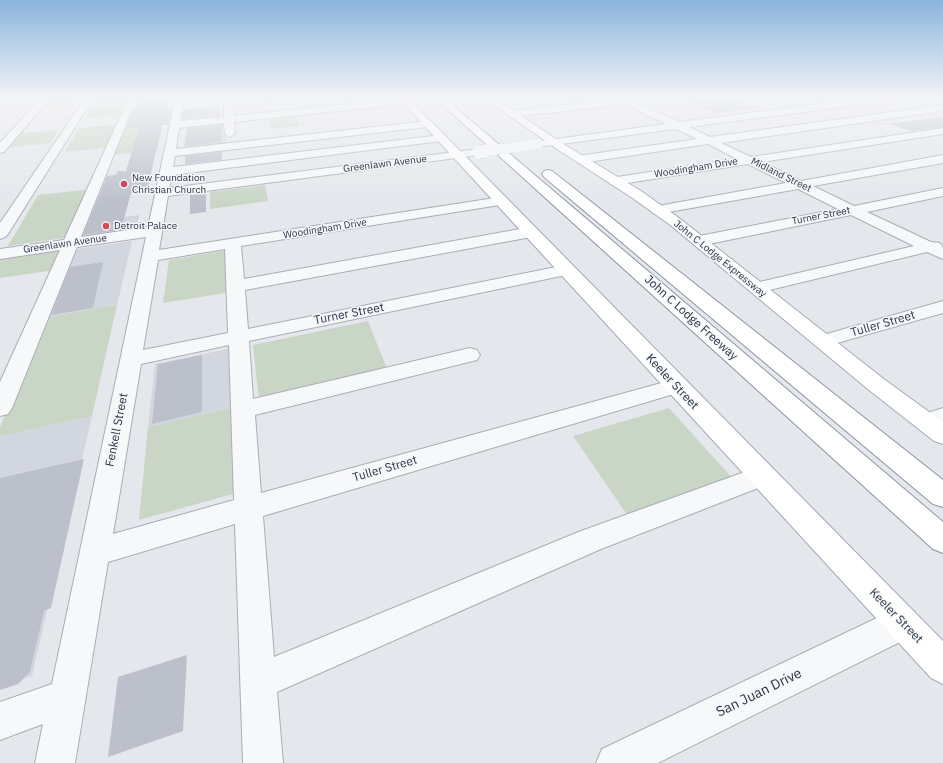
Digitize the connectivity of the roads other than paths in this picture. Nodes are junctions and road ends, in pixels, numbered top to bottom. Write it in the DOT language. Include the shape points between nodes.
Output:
graph roads {
  1 [pos="15,133"];
  2 [pos="67,133"];
  3 [pos="117,133"];
  4 [pos="173,133"];
  5 [pos="234,133"];
  6 [pos="351,133"];
  7 [pos="436,133"];
  8 [pos="479,133"];
  9 [pos="499,133"];
  10 [pos="540,133"];
  11 [pos="626,133"];
  12 [pos="692,133"];
  13 [pos="770,133"];
  14 [pos="876,133"];
  15 [pos="933,133"];
  16 [pos="441,138"];
  17 [pos="893,139"];
  18 [pos="710,141"];
  19 [pos="554,142"];
  20 [pos="230,146"];
  21 [pos="914,146"];
  22 [pos="0,150"];
  23 [pos="929,151"];
  24 [pos="456,154"];
  25 [pos="943,158"];
  26 [pos="581,159"];
  27 [pos="748,160"];
  28 [pos="165,173"];
  29 [pos="615,181"];
  30 [pos="798,184"];
  31 [pos="943,192"];
  32 [pos="501,201"];
  33 [pos="658,210"];
  34 [pos="852,210"];
  35 [pos="154,231"];
  36 [pos="531,232"];
  37 [pos="0,234"];
  38 [pos="699,241"];
  39 [pos="69,243"];
  40 [pos="233,244"];
  41 [pos="939,249"];
  42 [pos="0,254"];
  43 [pos="150,256"];
  44 [pos="566,270"];
  45 [pos="236,286"];
  46 [pos="756,288"];
  47 [pos="943,307"];
  48 [pos="238,337"];
  49 [pos="823,341"];
  50 [pos="470,356"];
  51 [pos="131,359"];
  52 [pos="676,386"];
  53 [pos="0,408"];
  54 [pos="242,410"];
  55 [pos="937,424"];
  56 [pos="762,476"];
  57 [pos="943,496"];
  58 [pos="248,508"];
  59 [pos="939,536"];
  60 [pos="95,552"];
  61 [pos="902,623"];
  62 [pos="943,666"];
  63 [pos="258,682"];
  64 [pos="68,697"];
  65 [pos="0,721"];
  66 [pos="55,763"];
  67 [pos="263,763"];
  68 [pos="616,763"];
  1 -- 22 [label="street"];
  2 -- 37 [label="street"];
  3 -- 39 [label="street"];
  4 -- 28 [label="street, Fenkell Street"];
  5 -- 20 [label="street"];
  6 -- 20 [label="street"];
  7 -- 16 [label="main road, Keeler Street"];
  8 -- 59 [label="main road, John C Lodge Freeway"];
  9 -- 57 [label="main road, John C Lodge Freeway"];
  10 -- 19 [label="main road, John C Lodge Expressway"];
  11 -- 19 [label="street, Greenlawn Avenue"];
  12 -- 18 [label="street, Midland Street"];
  13 -- 18 [label="street"];
  14 -- 17 [label="street"];
  15 -- 17 [label="street, Woodingham Drive"];
  16 -- 24 [label="main road, Keeler Street"];
  16 -- 28 [label="street"];
  17 -- 21 [label="street"];
  17 -- 27 [label="street, Woodingham Drive"];
  18 -- 26 [label="street"];
  18 -- 27 [label="street, Midland Street"];
  19 -- 24 [label="street, Greenlawn Avenue, bridge"];
  19 -- 26 [label="main road, John C Lodge Expressway"];
  20 -- 28 [label="street"];
  23 -- 25 [label="street"];
  24 -- 28 [label="street, Greenlawn Avenue"];
  24 -- 32 [label="main road, Keeler Street"];
  25 -- 30 [label="street"];
  26 -- 29 [label="main road, John C Lodge Expressway"];
  27 -- 29 [label="street, Woodingham Drive"];
  27 -- 30 [label="street, Midland Street"];
  28 -- 35 [label="street, Fenkell Street"];
  29 -- 33 [label="main road, John C Lodge Expressway"];
  30 -- 33 [label="street"];
  30 -- 34 [label="street, Midland Street"];
  31 -- 34 [label="street, Turner Street"];
  32 -- 36 [label="main road, Keeler Street"];
  32 -- 40 [label="street, Woodingham Drive"];
  33 -- 38 [label="main road, John C Lodge Expressway"];
  34 -- 38 [label="street, Turner Street"];
  34 -- 41 [label="street, Midland Street"];
  35 -- 39 [label="street, Greenlawn Avenue"];
  35 -- 43 [label="street, Fenkell Street"];
  36 -- 44 [label="main road, Keeler Street"];
  36 -- 45 [label="street"];
  38 -- 46 [label="main road, John C Lodge Expressway"];
  39 -- 42 [label="street, Greenlawn Avenue"];
  39 -- 53 [label="street"];
  40 -- 43 [label="street, Woodingham Drive"];
  40 -- 45 [label="street"];
  41 -- 46 [label="street"];
  43 -- 51 [label="street, Fenkell Street"];
  44 -- 48 [label="street, Turner Street"];
  44 -- 52 [label="main road, Keeler Street"];
  45 -- 48 [label="street"];
  46 -- 49 [label="main road, John C Lodge Expressway"];
  47 -- 49 [label="street, Tuller Street"];
  48 -- 51 [label="street, Turner Street"];
  48 -- 54 [label="street"];
  49 -- 55 [label="main road, John C Lodge Expressway"];
  50 -- 54 [label="street"];
  51 -- 60 [label="street, Fenkell Street"];
  52 -- 56 [label="main road, Keeler Street"];
  52 -- 58 [label="street, Tuller Street"];
  54 -- 58 [label="street"];
  56 -- 61 [label="main road, Keeler Street"];
  56 -- 63 [label="street" via="591,540"];
  58 -- 60 [label="street, Tuller Street"];
  58 -- 63 [label="street"];
  60 -- 64 [label="street, Fenkell Street"];
  61 -- 62 [label="main road, Keeler Street"];
  61 -- 68 [label="street, San Juan Drive"];
  63 -- 67 [label="street"];
  64 -- 65 [label="street"];
  64 -- 66 [label="street, Fenkell Street"];
}
